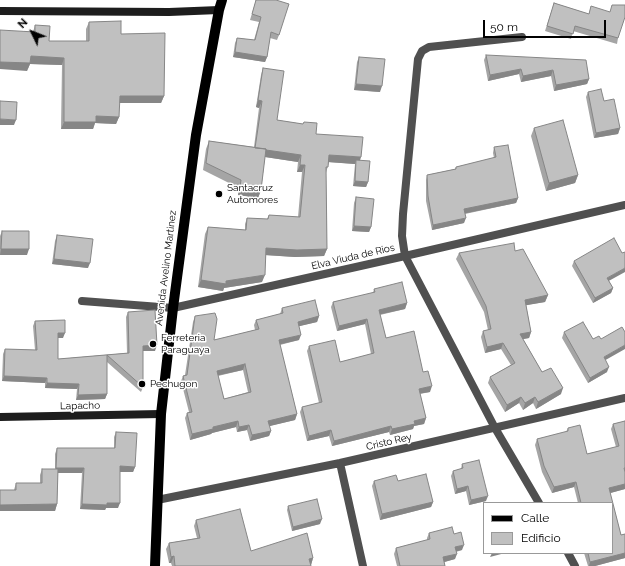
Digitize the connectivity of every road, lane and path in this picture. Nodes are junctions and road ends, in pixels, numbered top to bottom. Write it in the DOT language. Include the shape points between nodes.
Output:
graph roads {
  1 [pos="222,0"];
  2 [pos="219,10"];
  3 [pos="0,11"];
  4 [pos="522,37"];
  5 [pos="625,205"];
  6 [pos="405,256"];
  7 [pos="82,301"];
  8 [pos="173,308"];
  9 [pos="625,398"];
  10 [pos="161,414"];
  11 [pos="0,417"];
  12 [pos="495,428"];
  13 [pos="340,463"];
  14 [pos="157,500"];
  15 [pos="538,502"];
  16 [pos="569,554"];
  17 [pos="155,566"];
  18 [pos="363,566"];
  19 [pos="576,566"];
  1 -- 2 [label="main road, Avenida Avelino Martinez"];
  2 -- 3 [label="main road"];
  2 -- 8 [label="main road, Avenida Avelino Martinez" via="196,135"];
  4 -- 6 [label="street" via="429,47 422,51 418,59 402,214"];
  5 -- 6 [label="street, Elva Viuda de Rios"];
  6 -- 8 [label="street, Elva Viuda de Rios"];
  6 -- 12 [label="street"];
  7 -- 8 [label="street, Elva Viuda de Rios"];
  8 -- 10 [label="main road, Avenida Avelino Martinez"];
  9 -- 12 [label="street, Cristo Rey"];
  10 -- 11 [label="main road, Lapacho"];
  10 -- 14 [label="main road, Avenida Avelino Martinez"];
  12 -- 13 [label="street, Cristo Rey"];
  12 -- 15 [label="street"];
  13 -- 14 [label="street, Cristo Rey"];
  13 -- 18 [label="street"];
  14 -- 17 [label="main road, Avenida Avelino Martinez"];
  16 -- 19 [label="street"];
}
